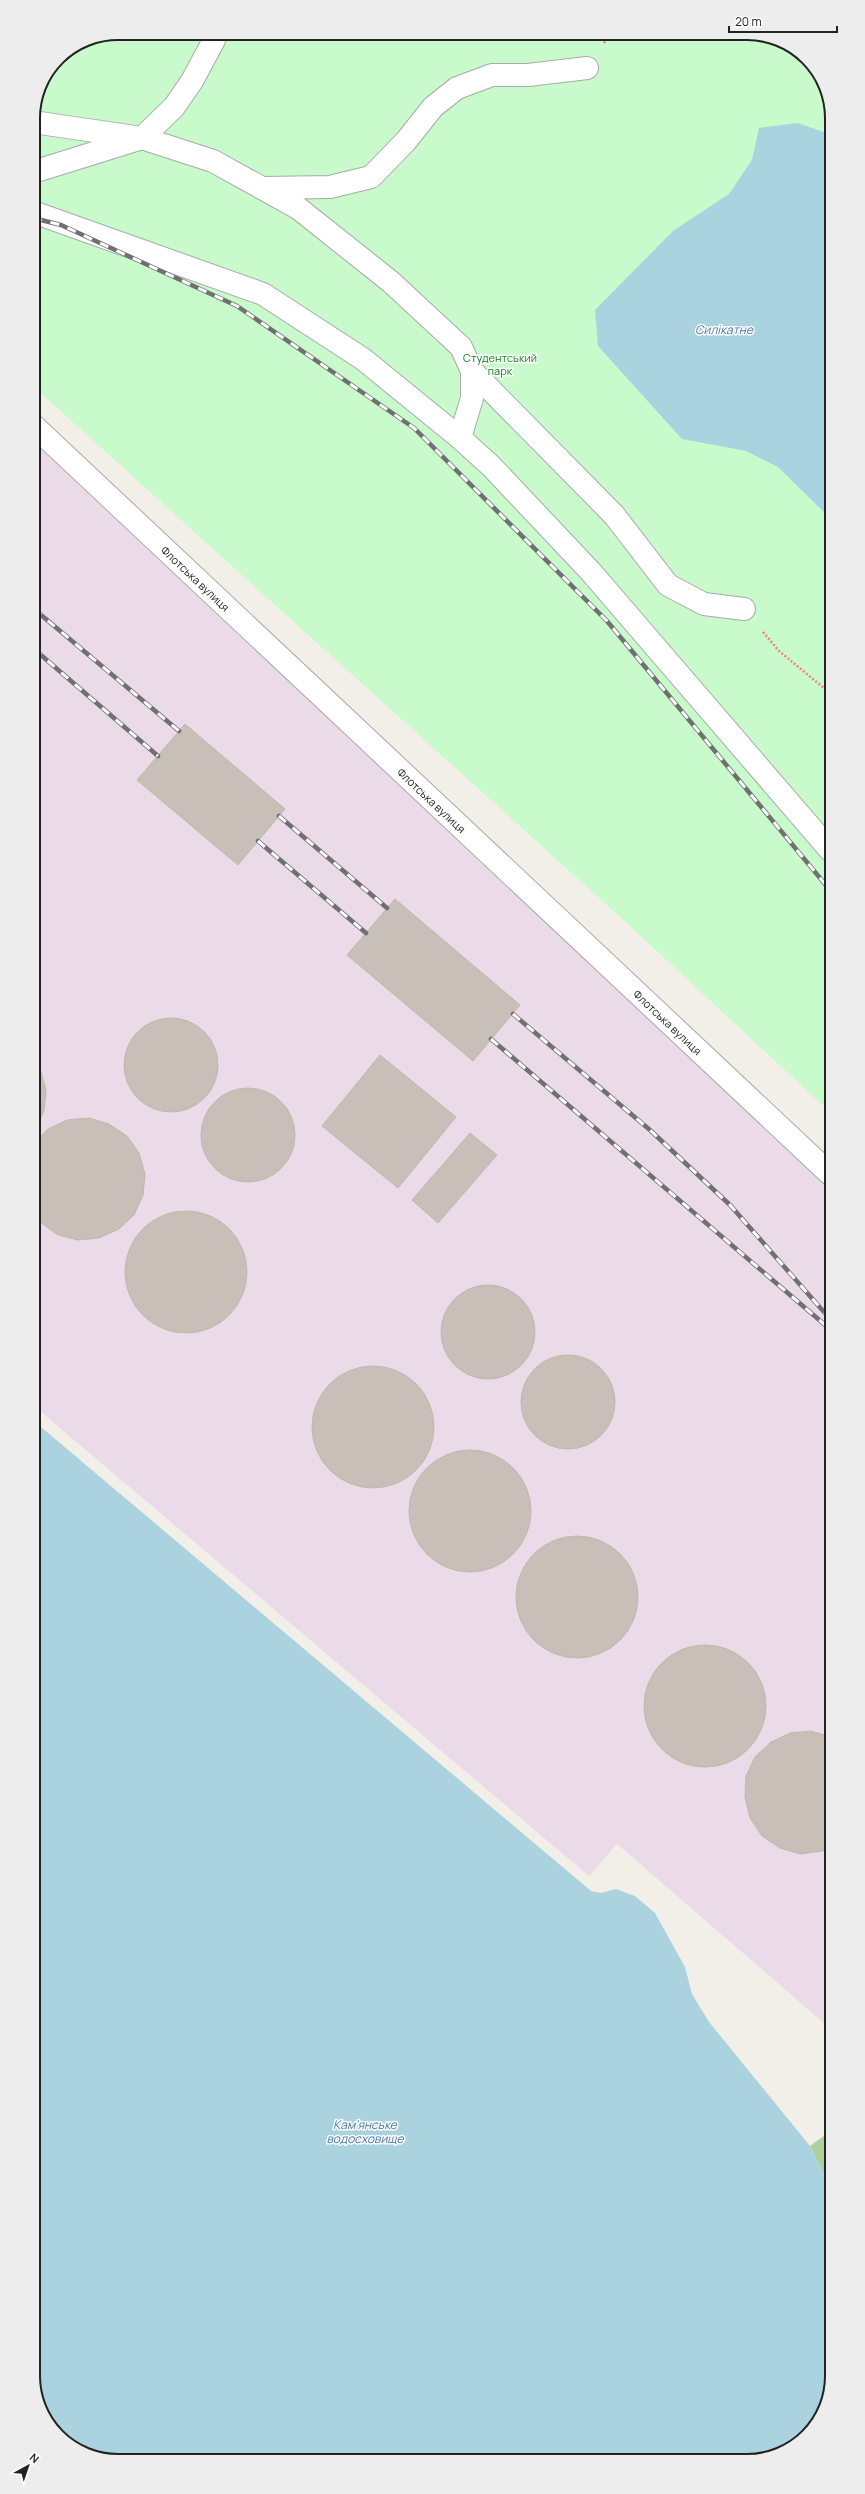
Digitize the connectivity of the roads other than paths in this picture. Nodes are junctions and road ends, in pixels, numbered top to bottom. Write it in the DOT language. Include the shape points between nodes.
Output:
graph roads {
  1 [pos="214,40"];
  2 [pos="587,68"];
  3 [pos="40,123"];
  4 [pos="142,138"];
  5 [pos="40,170"];
  6 [pos="262,188"];
  7 [pos="40,214"];
  8 [pos="472,371"];
  9 [pos="40,432"];
  10 [pos="460,438"];
  11 [pos="744,609"];
  12 [pos="825,844"];
  13 [pos="825,1169"];
  1 -- 4 [label="street" via="174,107"];
  2 -- 6 [label="street" via="528,75 492,75 457,88 433,107 406,141 371,177 330,187"];
  3 -- 4 [label="street"];
  4 -- 5 [label="street"];
  4 -- 6 [label="street" via="213,161"];
  6 -- 8 [label="street" via="298,208 391,282 461,347"];
  7 -- 10 [label="street" via="264,294 362,359"];
  8 -- 10 [label="street" via="472,398"];
  8 -- 11 [label="street" via="614,514 668,585 704,604"];
  9 -- 13 [label="street, Флотська вулиця"];
  10 -- 12 [label="street" via="491,466 591,572"];
}
